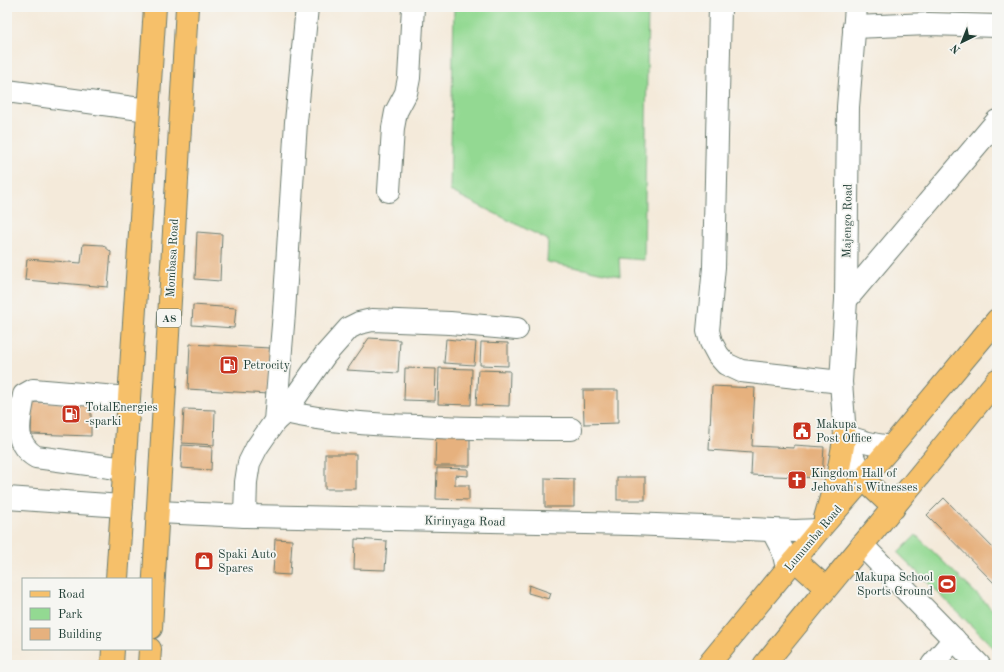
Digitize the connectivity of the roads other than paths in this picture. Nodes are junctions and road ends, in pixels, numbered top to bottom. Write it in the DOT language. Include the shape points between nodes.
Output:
graph roads {
  1 [pos="155,7"];
  2 [pos="187,7"];
  3 [pos="307,7"];
  4 [pos="413,7"];
  5 [pos="720,7"];
  6 [pos="855,17"];
  7 [pos="997,26"];
  8 [pos="7,91"];
  9 [pos="148,110"];
  10 [pos="997,121"];
  11 [pos="389,191"];
  12 [pos="846,300"];
  13 [pos="997,320"];
  14 [pos="517,329"];
  15 [pos="997,380"];
  16 [pos="841,382"];
  17 [pos="129,398"];
  18 [pos="280,417"];
  19 [pos="571,429"];
  20 [pos="845,435"];
  21 [pos="891,447"];
  22 [pos="161,458"];
  23 [pos="125,463"];
  24 [pos="863,479"];
  25 [pos="7,498"];
  26 [pos="122,506"];
  27 [pos="894,508"];
  28 [pos="158,512"];
  29 [pos="245,516"];
  30 [pos="820,528"];
  31 [pos="772,530"];
  32 [pos="862,545"];
  33 [pos="791,564"];
  34 [pos="117,578"];
  35 [pos="826,588"];
  36 [pos="152,611"];
  37 [pos="954,639"];
  38 [pos="113,650"];
  39 [pos="150,650"];
  40 [pos="112,665"];
  41 [pos="149,665"];
  42 [pos="708,665"];
  43 [pos="764,665"];
  44 [pos="932,665"];
  45 [pos="979,665"];
  1 -- 9 [label="main road"];
  2 -- 22 [label="main road, Mombasa Road / A8"];
  3 -- 18 [label="street" via="296,122"];
  4 -- 11 [label="street" via="409,78 406,93 396,112 393,128"];
  5 -- 16 [label="street" via="714,267 708,331 711,342 726,364 742,372"];
  6 -- 7 [label="street" via="929,24"];
  6 -- 12 [label="street, Majengo Road" via="848,107"];
  8 -- 9 [label="street"];
  9 -- 17 [label="main road"];
  10 -- 12 [label="street"];
  12 -- 16 [label="street, Majengo Road"];
  13 -- 21 [label="main road, Lumumba Road"];
  14 -- 18 [label="street" via="403,321 372,320 359,323 349,328 326,355"];
  15 -- 27 [label="main road"];
  16 -- 20 [label="street, Majengo Road"];
  17 -- 23 [label="main road"];
  17 -- 23 [label="street" via="33,390 24,395 20,420 20,440 28,452 36,457"];
  18 -- 19 [label="street" via="364,424"];
  18 -- 29 [label="street" via="257,446 249,463"];
  20 -- 21 [label="street" via="856,441"];
  20 -- 24 [label="street, Majengo Road"];
  20 -- 30 [label="main road" via="834,488"];
  21 -- 24 [label="main road, Lumumba Road"];
  22 -- 23 [label="main road"];
  22 -- 28 [label="main road, Mombasa Road / A8"];
  23 -- 26 [label="main road"];
  24 -- 27 [label="main road"];
  24 -- 30 [label="main road, Lumumba Road"];
  25 -- 26 [label="street"];
  26 -- 34 [label="main road"];
  27 -- 32 [label="main road"];
  28 -- 29 [label="street, Kirinyaga Road"];
  28 -- 36 [label="main road, Mombasa Road / A8"];
  29 -- 31 [label="street, Kirinyaga Road" via="632,524"];
  30 -- 31 [label="street, Kirinyaga Road"];
  30 -- 33 [label="main road, Lumumba Road"];
  31 -- 33 [label="street"];
  32 -- 35 [label="main road"];
  32 -- 37 [label="street"];
  33 -- 35 [label="main road"];
  33 -- 42 [label="main road, Lumumba Road"];
  35 -- 43 [label="main road"];
  37 -- 44 [label="street"];
  37 -- 45 [label="street"];
  38 -- 40 [label="main road"];
  39 -- 41 [label="main road"];
}
